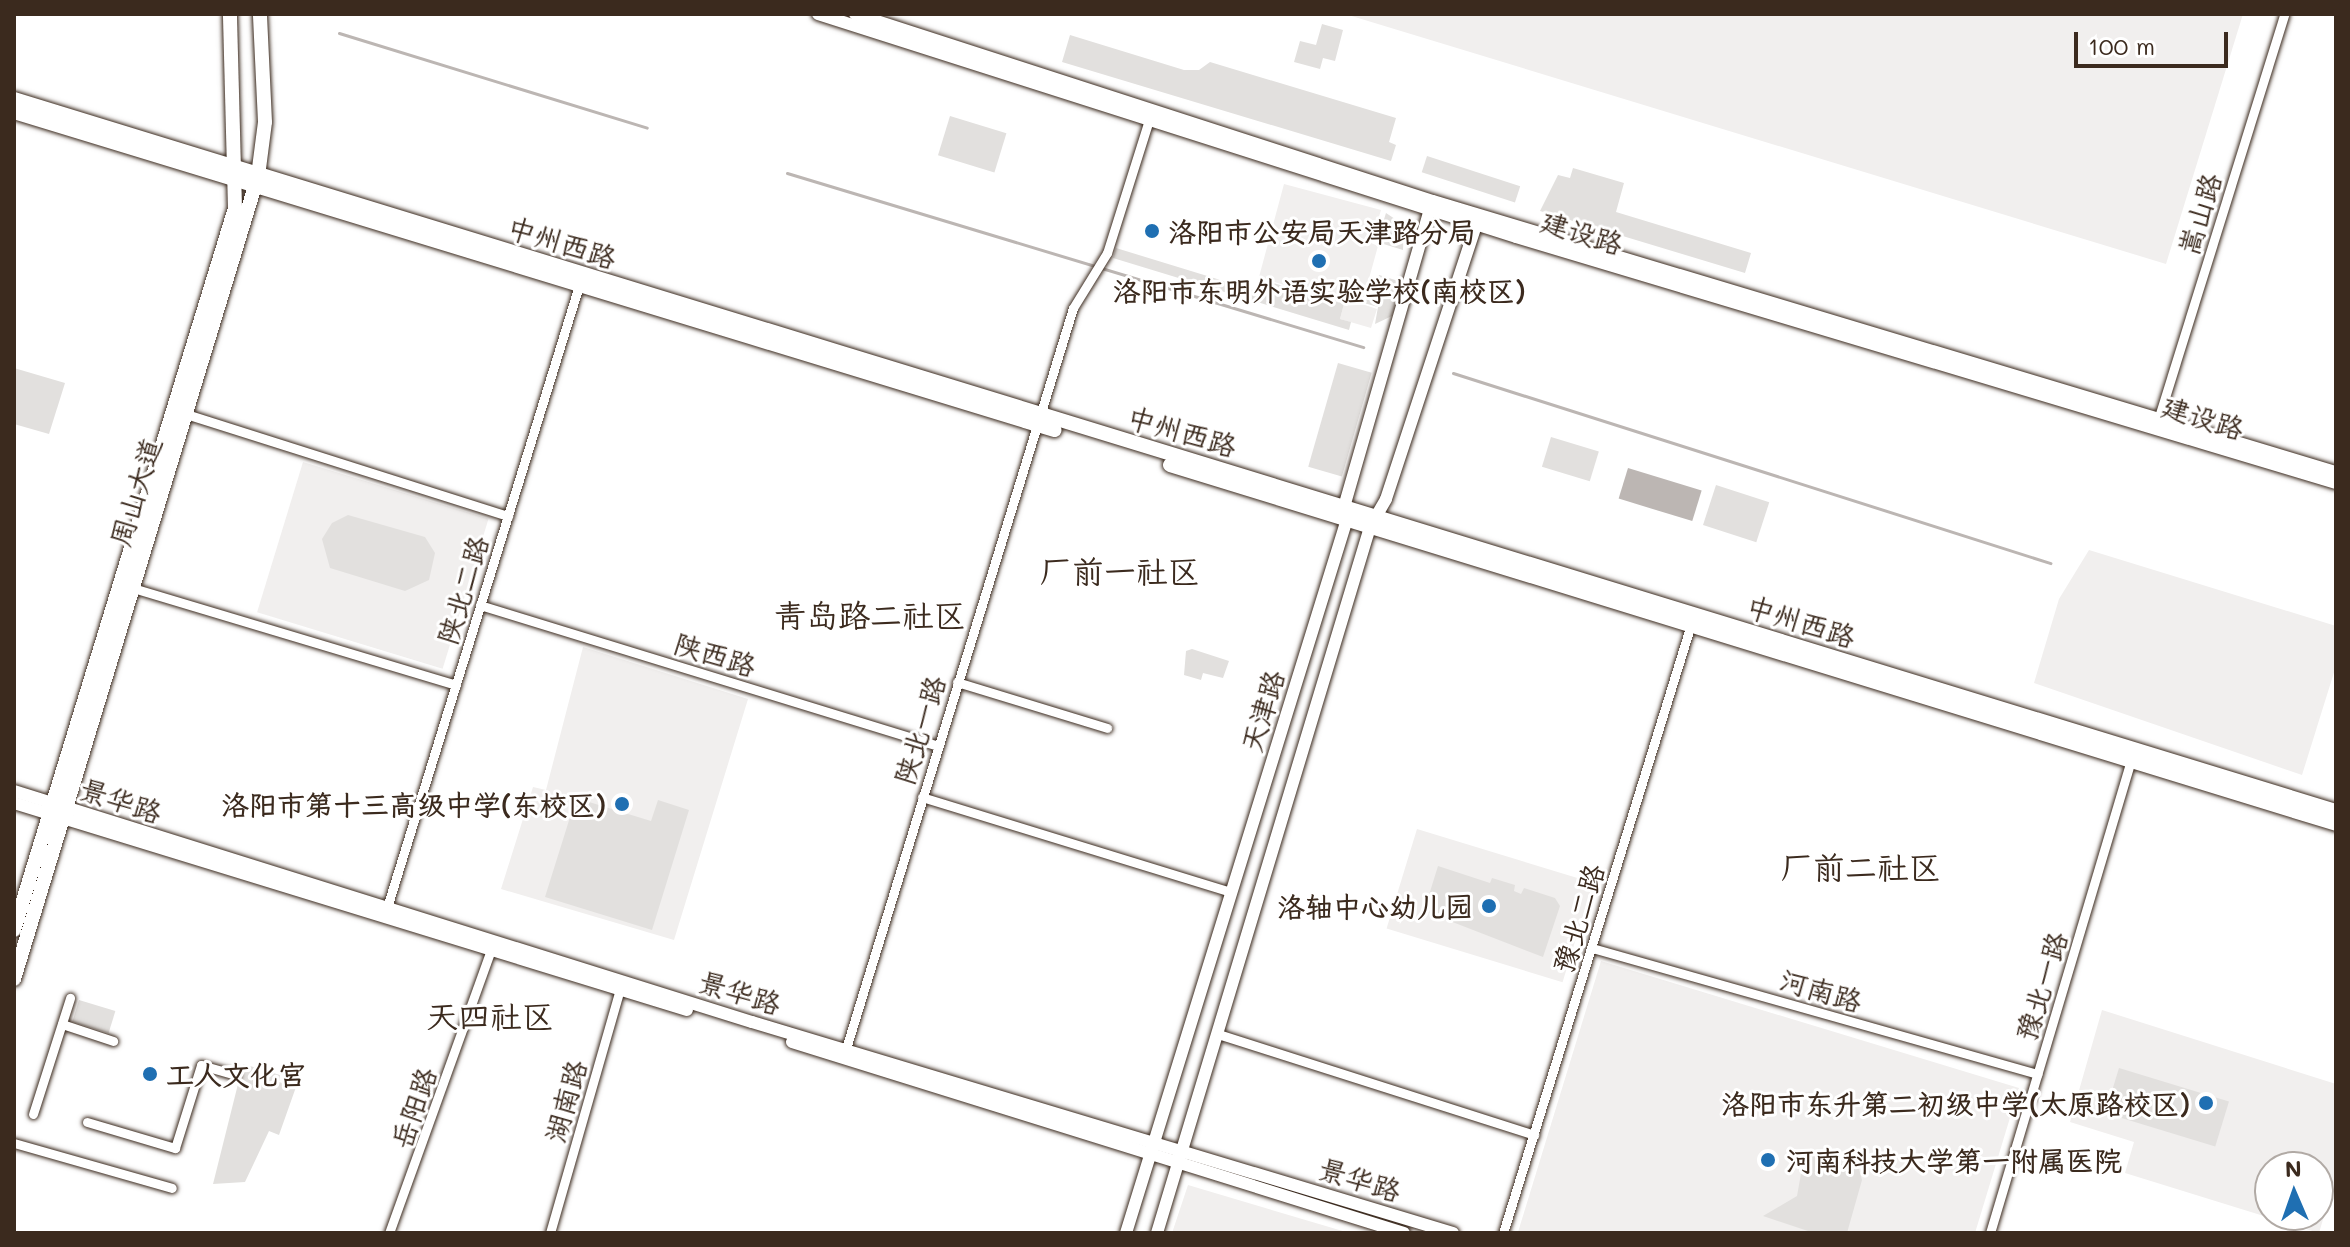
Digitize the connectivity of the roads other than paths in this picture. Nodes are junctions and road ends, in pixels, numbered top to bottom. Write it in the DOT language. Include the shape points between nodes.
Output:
graph roads {
  1 [pos="230,14"];
  2 [pos="260,14"];
  3 [pos="818,14"];
  4 [pos="855,14"];
  5 [pos="2277,14"];
  6 [pos="2284,14"];
  7 [pos="14,99"];
  8 [pos="14,112"];
  9 [pos="1150,117"];
  10 [pos="232,172"];
  11 [pos="257,181"];
  12 [pos="1432,205"];
  13 [pos="1478,220"];
  14 [pos="581,280"];
  15 [pos="186,414"];
  16 [pos="1037,420"];
  17 [pos="2154,421"];
  18 [pos="2336,472"];
  19 [pos="2336,483"];
  20 [pos="1345,513"];
  21 [pos="508,516"];
  22 [pos="1375,522"];
  23 [pos="133,588"];
  24 [pos="480,605"];
  25 [pos="1692,621"];
  26 [pos="957,682"];
  27 [pos="456,685"];
  28 [pos="1107,728"];
  29 [pos="937,746"];
  30 [pos="2132,756"];
  31 [pos="14,791"];
  32 [pos="922,797"];
  33 [pos="14,803"];
  34 [pos="57,810"];
  35 [pos="2336,811"];
  36 [pos="2336,824"];
  37 [pos="1230,892"];
  38 [pos="386,913"];
  39 [pos="14,930"];
  40 [pos="1592,948"];
  41 [pos="491,950"];
  42 [pos="14,979"];
  43 [pos="621,985"];
  44 [pos="70,998"];
  45 [pos="62,1024"];
  46 [pos="1218,1034"];
  47 [pos="113,1041"];
  48 [pos="844,1053"];
  49 [pos="2038,1074"];
  50 [pos="236,1075"];
  51 [pos="33,1114"];
  52 [pos="87,1122"];
  53 [pos="1534,1135"];
  54 [pos="14,1143"];
  55 [pos="1153,1147"];
  56 [pos="1180,1155"];
  57 [pos="172,1188"];
  58 [pos="389,1233"];
  59 [pos="550,1233"];
  60 [pos="1126,1233"];
  61 [pos="1157,1233"];
  62 [pos="1404,1233"];
  63 [pos="1453,1233"];
  64 [pos="1503,1233"];
  65 [pos="1990,1233"];
  1 -- 10 [label="main road, 周山大道"];
  2 -- 11 [label="main road, 周山大道" via="265,122"];
  3 -- 9 [label="main road, 建设路"];
  4 -- 12 [label="main road, 建设路"];
  5 -- 17 [label="street, 嵩山路"];
  6 -- 17 [label="street, 嵩山路"];
  7 -- 10 [label="main road, 中州西路"];
  8 -- 10 [label="main road, 中州西路"];
  9 -- 12 [label="main road, 建设路"];
  9 -- 16 [label="street, 陕北一路" via="1107,253 1086,284"];
  10 -- 11 [label="main road, 中州西路"];
  10 -- 34 [label="main road, 周山大道" via="235,208"];
  11 -- 14 [label="main road, 中州西路"];
  11 -- 15 [label="main road, 周山大道"];
  12 -- 13 [label="main road, 建设路"];
  12 -- 20 [label="main road, 天津路"];
  13 -- 17 [label="main road, 建设路"];
  13 -- 22 [label="main road, 天津路"];
  14 -- 16 [label="main road, 中州西路"];
  14 -- 21 [label="street, 陕北二路"];
  15 -- 21 [label="street"];
  15 -- 23 [label="main road, 周山大道"];
  16 -- 20 [label="main road, 中州西路"];
  16 -- 26 [label="street, 陕北一路"];
  17 -- 18 [label="main road, 建设路"];
  17 -- 19 [label="main road, 建设路"];
  20 -- 22 [label="main road, 中州西路"];
  20 -- 37 [label="main road, 天津路"];
  21 -- 24 [label="street, 陕北二路"];
  22 -- 25 [label="main road, 中州西路"];
  22 -- 46 [label="main road, 天津路"];
  23 -- 27 [label="street"];
  23 -- 34 [label="main road, 周山大道"];
  24 -- 27 [label="street, 陕北二路"];
  24 -- 29 [label="street, 陕西路"];
  25 -- 30 [label="main road, 中州西路"];
  25 -- 40 [label="street, 豫北二路"];
  26 -- 28 [label="street"];
  26 -- 29 [label="street, 陕北一路"];
  27 -- 38 [label="street, 陕北二路"];
  29 -- 32 [label="street, 陕北一路"];
  30 -- 35 [label="main road, 中州西路"];
  30 -- 36 [label="main road, 中州西路"];
  30 -- 49 [label="street, 豫北一路"];
  31 -- 34 [label="main road, 景华路"];
  32 -- 37 [label="street"];
  32 -- 48 [label="street, 陕北一路"];
  33 -- 34 [label="main road, 景华路"];
  34 -- 38 [label="main road, 景华路"];
  34 -- 39 [label="main road, 周山大道"];
  34 -- 42 [label="main road, 周山大道"];
  37 -- 55 [label="main road, 天津路"];
  38 -- 41 [label="main road, 景华路"];
  38 -- 43 [label="main road, 景华路"];
  40 -- 49 [label="street, 河南路"];
  40 -- 53 [label="street, 豫北二路"];
  41 -- 43 [label="main road, 景华路"];
  41 -- 58 [label="street, 岳阳路"];
  43 -- 48 [label="main road, 景华路"];
  43 -- 59 [label="street, 湖南路"];
  44 -- 45 [label="street"];
  45 -- 47 [label="street"];
  45 -- 51 [label="street"];
  46 -- 53 [label="street"];
  46 -- 56 [label="main road, 天津路"];
  48 -- 55 [label="main road, 景华路"];
  49 -- 65 [label="street, 豫北一路"];
  50 -- 52 [label="street" via="201,1065 175,1148"];
  53 -- 64 [label="street, 豫北二路"];
  54 -- 57 [label="street"];
  55 -- 56 [label="main road, 景华路"];
  55 -- 60 [label="main road, 天津路"];
  56 -- 61 [label="main road, 天津路"];
  56 -- 62 [label="main road, 景华路"];
  56 -- 63 [label="main road, 景华路"];
}
